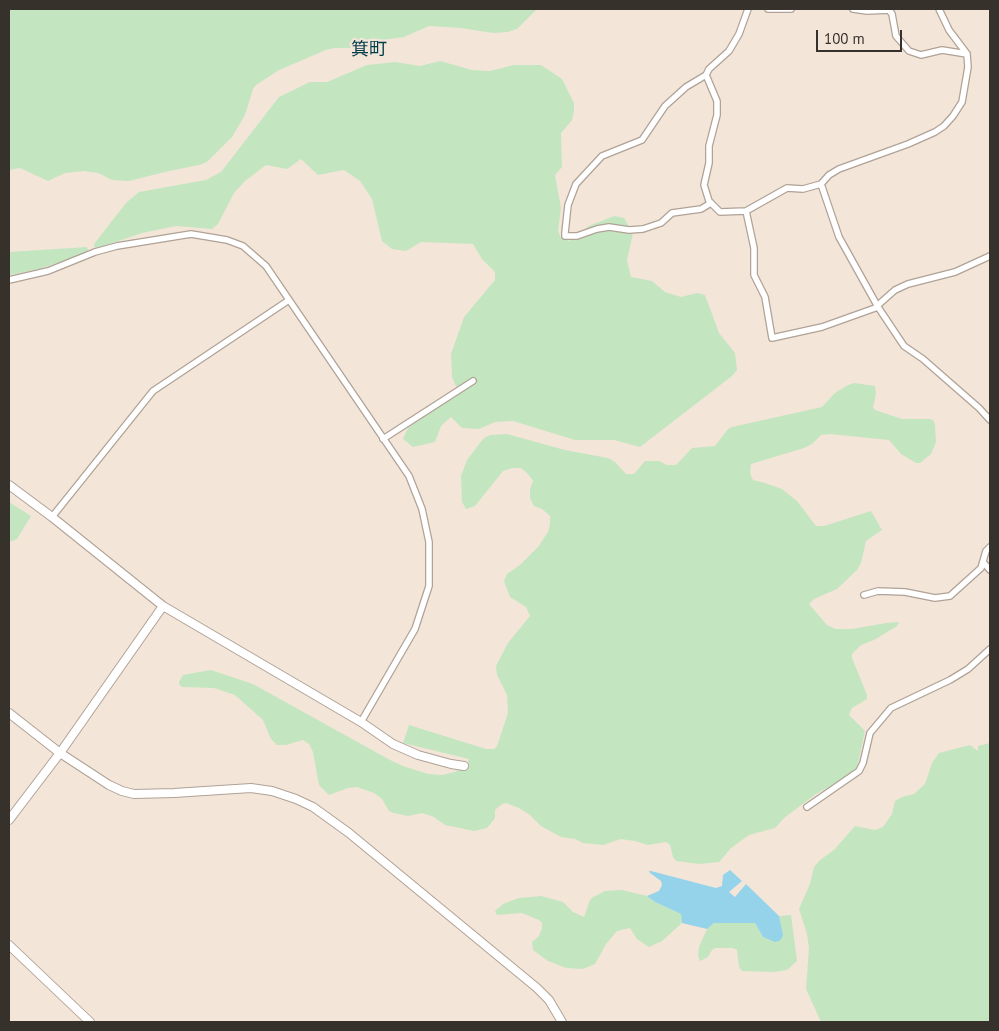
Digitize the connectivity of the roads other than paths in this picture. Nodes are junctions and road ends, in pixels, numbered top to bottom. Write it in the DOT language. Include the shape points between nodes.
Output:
graph roads {
  1 [pos="748,9"];
  2 [pos="768,9"];
  3 [pos="791,9"];
  4 [pos="853,9"];
  5 [pos="939,9"];
  6 [pos="967,54"];
  7 [pos="706,75"];
  8 [pos="821,184"];
  9 [pos="711,203"];
  10 [pos="746,211"];
  11 [pos="990,256"];
  12 [pos="9,280"];
  13 [pos="289,300"];
  14 [pos="878,306"];
  15 [pos="473,381"];
  16 [pos="990,420"];
  17 [pos="382,439"];
  18 [pos="9,485"];
  19 [pos="52,517"];
  20 [pos="990,547"];
  21 [pos="983,562"];
  22 [pos="990,570"];
  23 [pos="864,595"];
  24 [pos="162,606"];
  25 [pos="990,649"];
  26 [pos="9,713"];
  27 [pos="361,722"];
  28 [pos="60,753"];
  29 [pos="464,766"];
  30 [pos="807,807"];
  31 [pos="9,820"];
  32 [pos="9,945"];
  33 [pos="90,1022"];
  34 [pos="562,1022"];
  1 -- 7 [label="street" via="728,51"];
  2 -- 3 [label="street"];
  4 -- 6 [label="street" via="889,10 896,36 909,51 921,55 942,50"];
  5 -- 6 [label="street" via="949,30"];
  6 -- 8 [label="street" via="962,102 944,126 908,144 839,169"];
  7 -- 9 [label="street" via="717,101 704,186"];
  7 -- 9 [label="street" via="665,106 642,140 602,156 576,184 568,205 564,233 565,236 577,236 609,227 643,229 661,223 672,214 701,209"];
  8 -- 10 [label="street" via="802,189 787,188"];
  8 -- 14 [label="street" via="839,237"];
  9 -- 10 [label="street" via="720,212"];
  10 -- 14 [label="street" via="754,248 754,275 765,297 772,338 822,327"];
  11 -- 14 [label="street" via="955,272 908,284 895,290"];
  12 -- 13 [label="street" via="48,271 117,246 191,234 243,246 266,266"];
  13 -- 17 [label="street"];
  13 -- 19 [label="street" via="153,391"];
  14 -- 16 [label="street" via="904,346 923,359"];
  15 -- 17 [label="street"];
  17 -- 27 [label="street" via="409,476 422,509 429,542 428,586 415,630"];
  18 -- 19 [label="street"];
  19 -- 24 [label="street"];
  20 -- 21 [label="street"];
  21 -- 22 [label="street"];
  21 -- 23 [label="street" via="981,568 950,596 935,598 878,591"];
  24 -- 27 [label="street"];
  24 -- 28 [label="street"];
  25 -- 30 [label="street" via="950,680 891,708 870,733 859,771"];
  26 -- 28 [label="street"];
  27 -- 29 [label="street" via="394,744 418,755"];
  28 -- 31 [label="street"];
  28 -- 34 [label="street" via="108,785 128,792 251,788 272,791 313,808 537,988 549,1000"];
  32 -- 33 [label="street"];
}
